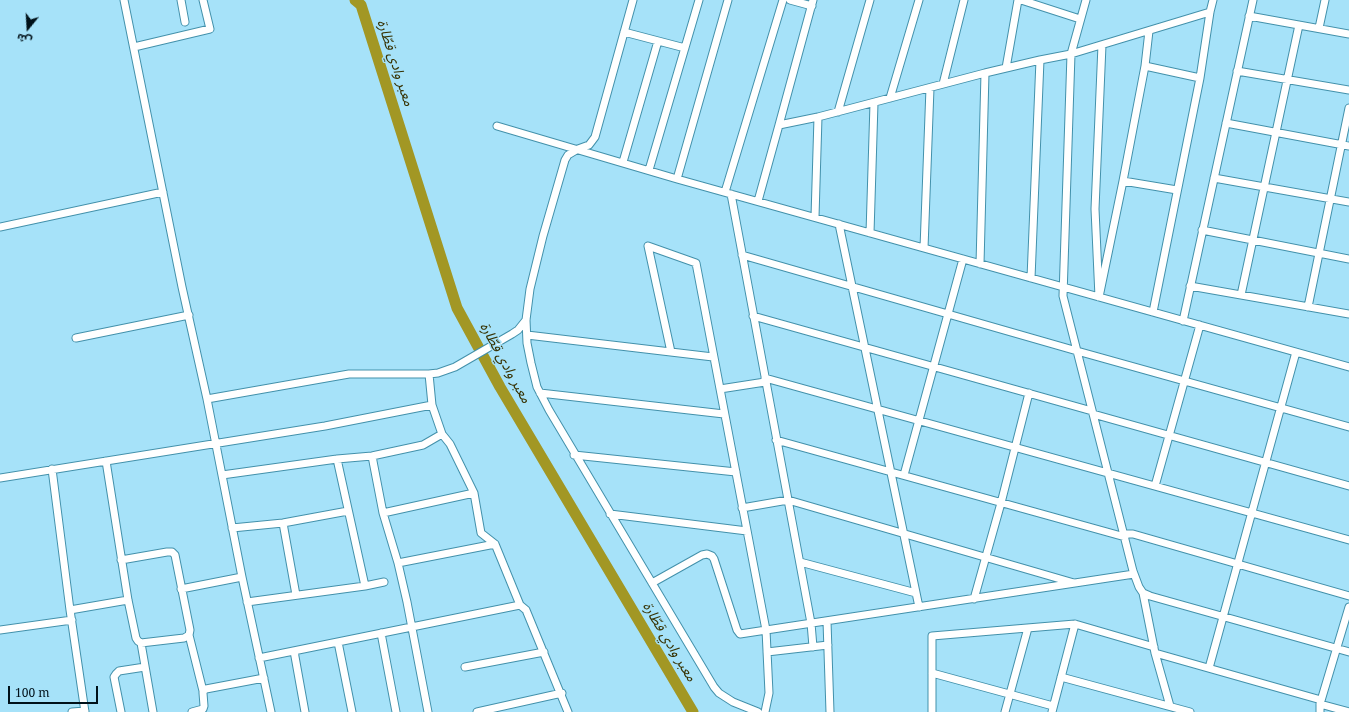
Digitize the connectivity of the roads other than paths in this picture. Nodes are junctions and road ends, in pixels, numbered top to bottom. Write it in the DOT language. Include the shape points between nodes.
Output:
graph roads {
  1 [pos="124,0"];
  2 [pos="181,0"];
  3 [pos="204,0"];
  4 [pos="633,0"];
  5 [pos="699,0"];
  6 [pos="728,0"];
  7 [pos="782,0"];
  8 [pos="790,0"];
  9 [pos="870,0"];
  10 [pos="919,0"];
  11 [pos="964,0"];
  12 [pos="1018,0"];
  13 [pos="1021,0"];
  14 [pos="1086,0"];
  15 [pos="1214,0"];
  16 [pos="1253,0"];
  17 [pos="1325,0"];
  18 [pos="812,3"];
  19 [pos="1210,12"];
  20 [pos="1249,16"];
  21 [pos="1080,19"];
  22 [pos="185,22"];
  23 [pos="1299,25"];
  24 [pos="1319,28"];
  25 [pos="1149,30"];
  26 [pos="624,32"];
  27 [pos="1349,34"];
  28 [pos="658,41"];
  29 [pos="1102,45"];
  30 [pos="134,47"];
  31 [pos="685,48"];
  32 [pos="1071,54"];
  33 [pos="1040,60"];
  34 [pos="1145,66"];
  35 [pos="1006,68"];
  36 [pos="1237,71"];
  37 [pos="985,73"];
  38 [pos="1200,78"];
  39 [pos="1287,80"];
  40 [pos="944,84"];
  41 [pos="930,88"];
  42 [pos="1349,90"];
  43 [pos="890,98"];
  44 [pos="874,103"];
  45 [pos="1349,108"];
  46 [pos="838,112"];
  47 [pos="818,117"];
  48 [pos="1226,123"];
  49 [pos="779,125"];
  50 [pos="496,126"];
  51 [pos="1276,132"];
  52 [pos="1345,145"];
  53 [pos="578,149"];
  54 [pos="622,162"];
  55 [pos="650,170"];
  56 [pos="677,178"];
  57 [pos="1214,178"];
  58 [pos="1123,181"];
  59 [pos="1264,187"];
  60 [pos="1176,190"];
  61 [pos="163,192"];
  62 [pos="728,193"];
  63 [pos="1330,198"];
  64 [pos="758,201"];
  65 [pos="1349,202"];
  66 [pos="815,217"];
  67 [pos="839,224"];
  68 [pos="0,227"];
  69 [pos="1202,230"];
  70 [pos="870,233"];
  71 [pos="1252,240"];
  72 [pos="924,248"];
  73 [pos="1319,253"];
  74 [pos="742,255"];
  75 [pos="963,259"];
  76 [pos="1349,259"];
  77 [pos="980,264"];
  78 [pos="1031,278"];
  79 [pos="1190,286"];
  80 [pos="852,287"];
  81 [pos="1064,287"];
  82 [pos="1241,295"];
  83 [pos="1099,297"];
  84 [pos="1308,307"];
  85 [pos="1153,312"];
  86 [pos="948,314"];
  87 [pos="1349,314"];
  88 [pos="189,315"];
  89 [pos="753,316"];
  90 [pos="526,320"];
  91 [pos="1183,321"];
  92 [pos="1200,326"];
  93 [pos="512,334"];
  94 [pos="527,335"];
  95 [pos="76,338"];
  96 [pos="527,343"];
  97 [pos="865,347"];
  98 [pos="1077,351"];
  99 [pos="670,352"];
  100 [pos="1296,352"];
  101 [pos="714,357"];
  102 [pos="934,367"];
  103 [pos="1349,367"];
  104 [pos="429,374"];
  105 [pos="765,380"];
  106 [pos="1185,381"];
  107 [pos="720,389"];
  108 [pos="540,393"];
  109 [pos="1029,393"];
  110 [pos="207,399"];
  111 [pos="432,404"];
  112 [pos="1281,408"];
  113 [pos="878,410"];
  114 [pos="1093,412"];
  115 [pos="724,414"];
  116 [pos="919,421"];
  117 [pos="1349,427"];
  118 [pos="442,434"];
  119 [pos="1169,435"];
  120 [pos="776,440"];
  121 [pos="215,443"];
  122 [pos="1014,447"];
  123 [pos="574,455"];
  124 [pos="372,456"];
  125 [pos="337,459"];
  126 [pos="106,461"];
  127 [pos="1266,462"];
  128 [pos="52,470"];
  129 [pos="736,472"];
  130 [pos="891,472"];
  131 [pos="1108,473"];
  132 [pos="222,475"];
  133 [pos="904,475"];
  134 [pos="0,478"];
  135 [pos="1155,486"];
  136 [pos="1349,486"];
  137 [pos="474,493"];
  138 [pos="788,500"];
  139 [pos="1001,502"];
  140 [pos="742,508"];
  141 [pos="348,512"];
  142 [pos="383,513"];
  143 [pos="1251,513"];
  144 [pos="610,514"];
  145 [pos="282,523"];
  146 [pos="232,528"];
  147 [pos="747,531"];
  148 [pos="904,534"];
  149 [pos="1124,536"];
  150 [pos="1349,540"];
  151 [pos="495,544"];
  152 [pos="985,557"];
  153 [pos="121,560"];
  154 [pos="800,562"];
  155 [pos="398,563"];
  156 [pos="1237,564"];
  157 [pos="1134,574"];
  158 [pos="242,577"];
  159 [pos="384,582"];
  160 [pos="652,583"];
  161 [pos="1076,583"];
  162 [pos="366,586"];
  163 [pos="181,589"];
  164 [pos="916,593"];
  165 [pos="1143,593"];
  166 [pos="296,595"];
  167 [pos="1349,596"];
  168 [pos="974,599"];
  169 [pos="128,600"];
  170 [pos="247,602"];
  171 [pos="520,605"];
  172 [pos="1349,606"];
  173 [pos="919,607"];
  174 [pos="70,610"];
  175 [pos="1223,616"];
  176 [pos="72,620"];
  177 [pos="827,621"];
  178 [pos="811,623"];
  179 [pos="1075,624"];
  180 [pos="412,628"];
  181 [pos="1028,628"];
  182 [pos="0,630"];
  183 [pos="766,630"];
  184 [pos="381,633"];
  185 [pos="189,635"];
  186 [pos="338,642"];
  187 [pos="141,644"];
  188 [pos="828,645"];
  189 [pos="813,647"];
  190 [pos="1337,648"];
  191 [pos="1155,650"];
  192 [pos="294,651"];
  193 [pos="544,652"];
  194 [pos="767,652"];
  195 [pos="1349,652"];
  196 [pos="259,658"];
  197 [pos="145,667"];
  198 [pos="465,667"];
  199 [pos="1209,668"];
  200 [pos="932,673"];
  201 [pos="1061,676"];
  202 [pos="264,678"];
  203 [pos="204,690"];
  204 [pos="562,693"];
  205 [pos="1009,694"];
  206 [pos="1320,702"];
  207 [pos="1170,706"];
  208 [pos="1349,708"];
  209 [pos="1052,709"];
  210 [pos="1339,709"];
  211 [pos="85,711"];
  212 [pos="72,712"];
  213 [pos="121,712"];
  214 [pos="153,712"];
  215 [pos="192,712"];
  216 [pos="271,712"];
  217 [pos="305,712"];
  218 [pos="352,712"];
  219 [pos="396,712"];
  220 [pos="428,712"];
  221 [pos="477,712"];
  222 [pos="568,712"];
  223 [pos="758,712"];
  224 [pos="764,712"];
  225 [pos="830,712"];
  226 [pos="932,712"];
  227 [pos="1005,712"];
  228 [pos="1190,712"];
  229 [pos="1320,712"];
  230 [pos="1349,712"];
  1 -- 30 [label="street"];
  2 -- 22 [label="street"];
  3 -- 30 [label="street" via="210,29"];
  4 -- 26 [label="street"];
  5 -- 31 [label="street"];
  6 -- 56 [label="street"];
  7 -- 62 [label="street"];
  8 -- 18 [label="street"];
  9 -- 46 [label="street"];
  10 -- 43 [label="street"];
  11 -- 40 [label="street"];
  12 -- 35 [label="street"];
  13 -- 21 [label="street"];
  14 -- 21 [label="street"];
  15 -- 19 [label="street"];
  16 -- 20 [label="street"];
  17 -- 24 [label="street"];
  18 -- 49 [label="street"];
  19 -- 25 [label="street"];
  19 -- 38 [label="street"];
  20 -- 23 [label="street"];
  20 -- 36 [label="street"];
  21 -- 32 [label="street"];
  23 -- 24 [label="street"];
  23 -- 39 [label="street"];
  24 -- 27 [label="street"];
  25 -- 29 [label="street"];
  25 -- 34 [label="street"];
  26 -- 28 [label="street"];
  26 -- 53 [label="street" via="595,137 590,145"];
  28 -- 31 [label="street"];
  28 -- 54 [label="street"];
  29 -- 32 [label="street"];
  29 -- 83 [label="street" via="1095,209"];
  30 -- 61 [label="street"];
  31 -- 55 [label="street"];
  32 -- 33 [label="street"];
  32 -- 81 [label="street"];
  33 -- 35 [label="street"];
  33 -- 78 [label="street"];
  34 -- 38 [label="street"];
  34 -- 58 [label="street"];
  35 -- 37 [label="street"];
  36 -- 39 [label="street"];
  36 -- 48 [label="street"];
  37 -- 40 [label="street"];
  37 -- 77 [label="street"];
  38 -- 60 [label="street"];
  39 -- 42 [label="street"];
  39 -- 51 [label="street"];
  40 -- 41 [label="street"];
  41 -- 43 [label="street"];
  41 -- 72 [label="street"];
  43 -- 44 [label="street"];
  44 -- 46 [label="street"];
  44 -- 70 [label="street"];
  45 -- 52 [label="street"];
  46 -- 47 [label="street"];
  47 -- 49 [label="street"];
  47 -- 66 [label="street"];
  48 -- 51 [label="street"];
  48 -- 57 [label="street"];
  49 -- 64 [label="street"];
  50 -- 53 [label="street"];
  51 -- 52 [label="street"];
  51 -- 59 [label="street"];
  52 -- 63 [label="street"];
  53 -- 54 [label="street"];
  53 -- 90 [label="street" via="564,160 530,289"];
  54 -- 55 [label="street"];
  55 -- 56 [label="street"];
  56 -- 62 [label="street"];
  57 -- 59 [label="street"];
  57 -- 69 [label="street"];
  58 -- 60 [label="street"];
  58 -- 83 [label="street"];
  59 -- 63 [label="street"];
  59 -- 71 [label="street"];
  60 -- 85 [label="street"];
  61 -- 68 [label="street"];
  61 -- 88 [label="street"];
  62 -- 64 [label="street"];
  62 -- 74 [label="street"];
  63 -- 65 [label="street"];
  63 -- 73 [label="street"];
  64 -- 66 [label="street"];
  66 -- 67 [label="street"];
  67 -- 70 [label="street"];
  67 -- 80 [label="street"];
  69 -- 71 [label="street"];
  69 -- 79 [label="street"];
  70 -- 72 [label="street"];
  71 -- 73 [label="street"];
  71 -- 82 [label="street"];
  72 -- 75 [label="street"];
  73 -- 76 [label="street"];
  73 -- 84 [label="street"];
  74 -- 80 [label="street"];
  74 -- 89 [label="street"];
  75 -- 77 [label="street"];
  75 -- 86 [label="street"];
  77 -- 78 [label="street"];
  78 -- 81 [label="street"];
  79 -- 82 [label="street"];
  79 -- 91 [label="street"];
  80 -- 86 [label="street"];
  80 -- 97 [label="street"];
  81 -- 83 [label="street"];
  81 -- 98 [label="street" via="1063,296"];
  82 -- 84 [label="street"];
  83 -- 85 [label="street"];
  84 -- 87 [label="street"];
  85 -- 91 [label="street"];
  86 -- 98 [label="street"];
  86 -- 102 [label="street"];
  88 -- 95 [label="street"];
  88 -- 110 [label="street"];
  89 -- 97 [label="street"];
  89 -- 105 [label="street"];
  90 -- 93 [label="street"];
  90 -- 94 [label="street"];
  91 -- 92 [label="street"];
  92 -- 100 [label="street"];
  92 -- 106 [label="street"];
  93 -- 96 [label="street"];
  93 -- 104 [label="street" via="455,367"];
  94 -- 96 [label="street"];
  94 -- 99 [label="street"];
  96 -- 108 [label="street"];
  97 -- 102 [label="street"];
  97 -- 113 [label="street"];
  98 -- 106 [label="street"];
  98 -- 114 [label="street"];
  99 -- 101 [label="street"];
  99 -- 101 [label="street" via="648,246 696,263"];
  100 -- 103 [label="street"];
  100 -- 112 [label="street"];
  101 -- 107 [label="street"];
  102 -- 109 [label="street"];
  102 -- 116 [label="street"];
  104 -- 110 [label="street" via="349,374"];
  104 -- 111 [label="street"];
  105 -- 107 [label="street"];
  105 -- 113 [label="street"];
  105 -- 120 [label="street"];
  106 -- 112 [label="street"];
  106 -- 119 [label="street"];
  107 -- 115 [label="street"];
  108 -- 115 [label="street"];
  108 -- 123 [label="street"];
  109 -- 114 [label="street"];
  109 -- 122 [label="street"];
  110 -- 121 [label="street"];
  111 -- 118 [label="street"];
  111 -- 121 [label="street" via="325,426"];
  112 -- 117 [label="street"];
  112 -- 127 [label="street"];
  113 -- 116 [label="street"];
  113 -- 130 [label="street"];
  114 -- 119 [label="street"];
  114 -- 131 [label="street"];
  115 -- 129 [label="street"];
  116 -- 122 [label="street"];
  116 -- 133 [label="street"];
  118 -- 124 [label="street" via="423,445"];
  118 -- 137 [label="street" via="450,444"];
  119 -- 127 [label="street"];
  119 -- 135 [label="street"];
  120 -- 130 [label="street"];
  120 -- 138 [label="street"];
  121 -- 126 [label="street"];
  121 -- 132 [label="street"];
  122 -- 131 [label="street"];
  122 -- 139 [label="street"];
  123 -- 129 [label="street"];
  123 -- 144 [label="street"];
  124 -- 125 [label="street"];
  124 -- 142 [label="street"];
  125 -- 132 [label="street"];
  125 -- 141 [label="street"];
  126 -- 128 [label="street"];
  126 -- 153 [label="street"];
  127 -- 136 [label="street"];
  127 -- 143 [label="street"];
  128 -- 134 [label="street"];
  128 -- 174 [label="street"];
  129 -- 140 [label="street"];
  130 -- 133 [label="street"];
  130 -- 148 [label="street"];
  131 -- 135 [label="street"];
  131 -- 149 [label="street"];
  132 -- 146 [label="street"];
  133 -- 139 [label="street"];
  135 -- 143 [label="street"];
  137 -- 142 [label="street"];
  137 -- 151 [label="street" via="481,533"];
  138 -- 140 [label="street"];
  138 -- 148 [label="street"];
  138 -- 154 [label="street"];
  139 -- 149 [label="street"];
  139 -- 152 [label="street"];
  140 -- 147 [label="street"];
  141 -- 145 [label="street"];
  141 -- 162 [label="street"];
  142 -- 155 [label="street"];
  143 -- 150 [label="street"];
  143 -- 156 [label="street"];
  144 -- 147 [label="street"];
  144 -- 160 [label="street"];
  145 -- 146 [label="street"];
  145 -- 166 [label="street"];
  146 -- 158 [label="street"];
  147 -- 183 [label="street"];
  148 -- 152 [label="street"];
  148 -- 164 [label="street"];
  149 -- 156 [label="street" via="1133,534"];
  149 -- 157 [label="street"];
  151 -- 155 [label="street"];
  151 -- 171 [label="street"];
  152 -- 161 [label="street"];
  152 -- 168 [label="street"];
  153 -- 163 [label="street" via="172,552"];
  153 -- 169 [label="street"];
  154 -- 164 [label="street"];
  154 -- 178 [label="street"];
  155 -- 180 [label="street"];
  156 -- 167 [label="street"];
  156 -- 175 [label="street"];
  157 -- 161 [label="street"];
  157 -- 165 [label="street"];
  158 -- 163 [label="street"];
  158 -- 170 [label="street"];
  159 -- 162 [label="street"];
  160 -- 183 [label="street" via="702,556 712,556 737,630 740,634"];
  160 -- 223 [label="street" via="714,687 732,702"];
  161 -- 168 [label="street"];
  162 -- 166 [label="street"];
  163 -- 185 [label="street"];
  164 -- 173 [label="street"];
  165 -- 175 [label="street"];
  165 -- 191 [label="street"];
  166 -- 170 [label="street"];
  168 -- 173 [label="street"];
  169 -- 174 [label="street"];
  169 -- 187 [label="street" via="136,638"];
  170 -- 196 [label="street"];
  171 -- 180 [label="street"];
  171 -- 193 [label="street" via="526,610"];
  172 -- 190 [label="street"];
  173 -- 177 [label="street"];
  174 -- 176 [label="street"];
  175 -- 190 [label="street"];
  175 -- 199 [label="street"];
  176 -- 182 [label="street"];
  176 -- 211 [label="street"];
  177 -- 178 [label="street"];
  177 -- 188 [label="street"];
  178 -- 183 [label="street"];
  178 -- 189 [label="street"];
  179 -- 181 [label="street"];
  179 -- 191 [label="street"];
  179 -- 201 [label="street"];
  180 -- 184 [label="street"];
  180 -- 220 [label="street"];
  181 -- 200 [label="street" via="932,636"];
  181 -- 205 [label="street"];
  183 -- 194 [label="street"];
  184 -- 186 [label="street"];
  184 -- 219 [label="street"];
  185 -- 187 [label="street" via="184,638"];
  185 -- 203 [label="street"];
  186 -- 192 [label="street"];
  186 -- 218 [label="street"];
  187 -- 197 [label="street"];
  188 -- 189 [label="street"];
  188 -- 225 [label="street"];
  189 -- 194 [label="street"];
  190 -- 195 [label="street"];
  190 -- 206 [label="street"];
  191 -- 199 [label="street"];
  191 -- 207 [label="street"];
  192 -- 196 [label="street"];
  192 -- 217 [label="street"];
  193 -- 198 [label="street"];
  193 -- 204 [label="street"];
  194 -- 224 [label="street" via="769,693"];
  196 -- 202 [label="street"];
  197 -- 213 [label="street" via="119,671 116,674 114,678"];
  197 -- 214 [label="street"];
  199 -- 206 [label="street"];
  200 -- 205 [label="street"];
  200 -- 226 [label="street"];
  201 -- 207 [label="street"];
  201 -- 209 [label="street"];
  202 -- 203 [label="street"];
  202 -- 216 [label="street"];
  203 -- 215 [label="street" via="203,709"];
  204 -- 221 [label="street"];
  204 -- 222 [label="street"];
  205 -- 209 [label="street"];
  205 -- 227 [label="street"];
  206 -- 210 [label="street"];
  206 -- 229 [label="street"];
  207 -- 228 [label="street"];
  208 -- 210 [label="street"];
  210 -- 230 [label="street"];
  211 -- 212 [label="street"];
}
